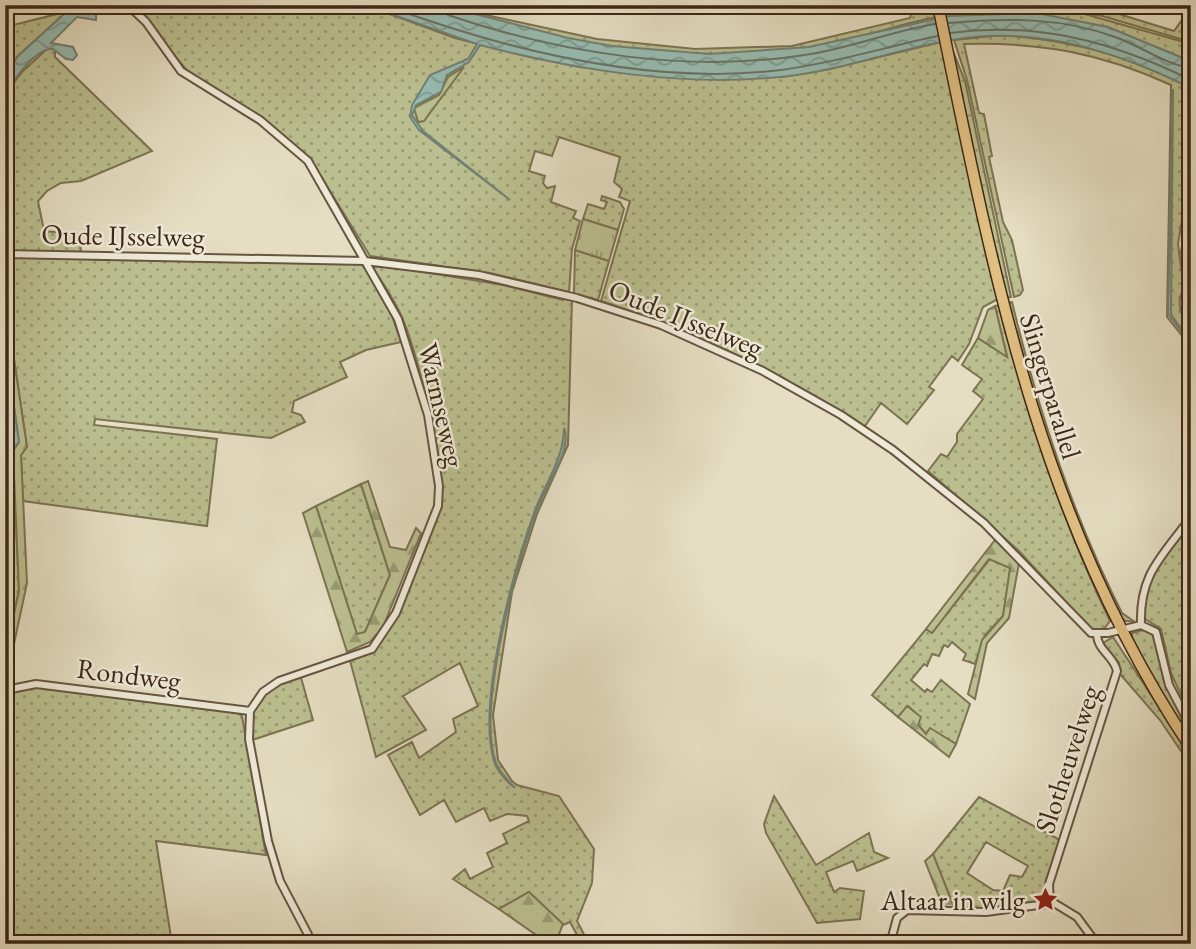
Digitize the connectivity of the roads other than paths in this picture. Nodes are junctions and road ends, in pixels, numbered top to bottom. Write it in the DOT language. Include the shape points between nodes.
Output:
graph roads {
  1 [pos="128,5"];
  2 [pos="939,8"];
  3 [pos="5,254"];
  4 [pos="365,261"];
  5 [pos="1191,517"];
  6 [pos="1141,625"];
  7 [pos="1120,629"];
  8 [pos="1097,634"];
  9 [pos="5,693"];
  10 [pos="250,711"];
  11 [pos="1191,727"];
  12 [pos="1191,748"];
  13 [pos="1050,903"];
  14 [pos="313,944"];
  15 [pos="890,944"];
  16 [pos="1097,944"];
  1 -- 4 [label="street, Warmseweg" via="181,71 260,120 308,161"];
  2 -- 7 [label="main road, Slingerparallel" via="1026,392 1073,529"];
  3 -- 4 [label="street, Oude IJsselweg"];
  4 -- 8 [label="street, Oude IJsselweg" via="478,275 577,298 682,334 763,371 841,415 919,470 984,523 1085,628"];
  4 -- 10 [label="street, Warmseweg" via="403,332 428,415 438,506 396,613 372,649 279,681 262,692"];
  5 -- 6 [label="street" via="1148,576 1140,602"];
  6 -- 7 [label="street"];
  6 -- 11 [label="street" via="1156,632 1169,685"];
  7 -- 8 [label="street"];
  7 -- 12 [label="main road, Slingerparallel"];
  8 -- 13 [label="street, Slotheuvelweg" via="1117,671 1049,884"];
  9 -- 10 [label="street, Rondweg" via="36,684"];
  10 -- 14 [label="street" via="249,739 268,841 280,881"];
  13 -- 15 [label="street" via="986,912 907,910 897,918"];
  13 -- 16 [label="street" via="1072,912"];
}
